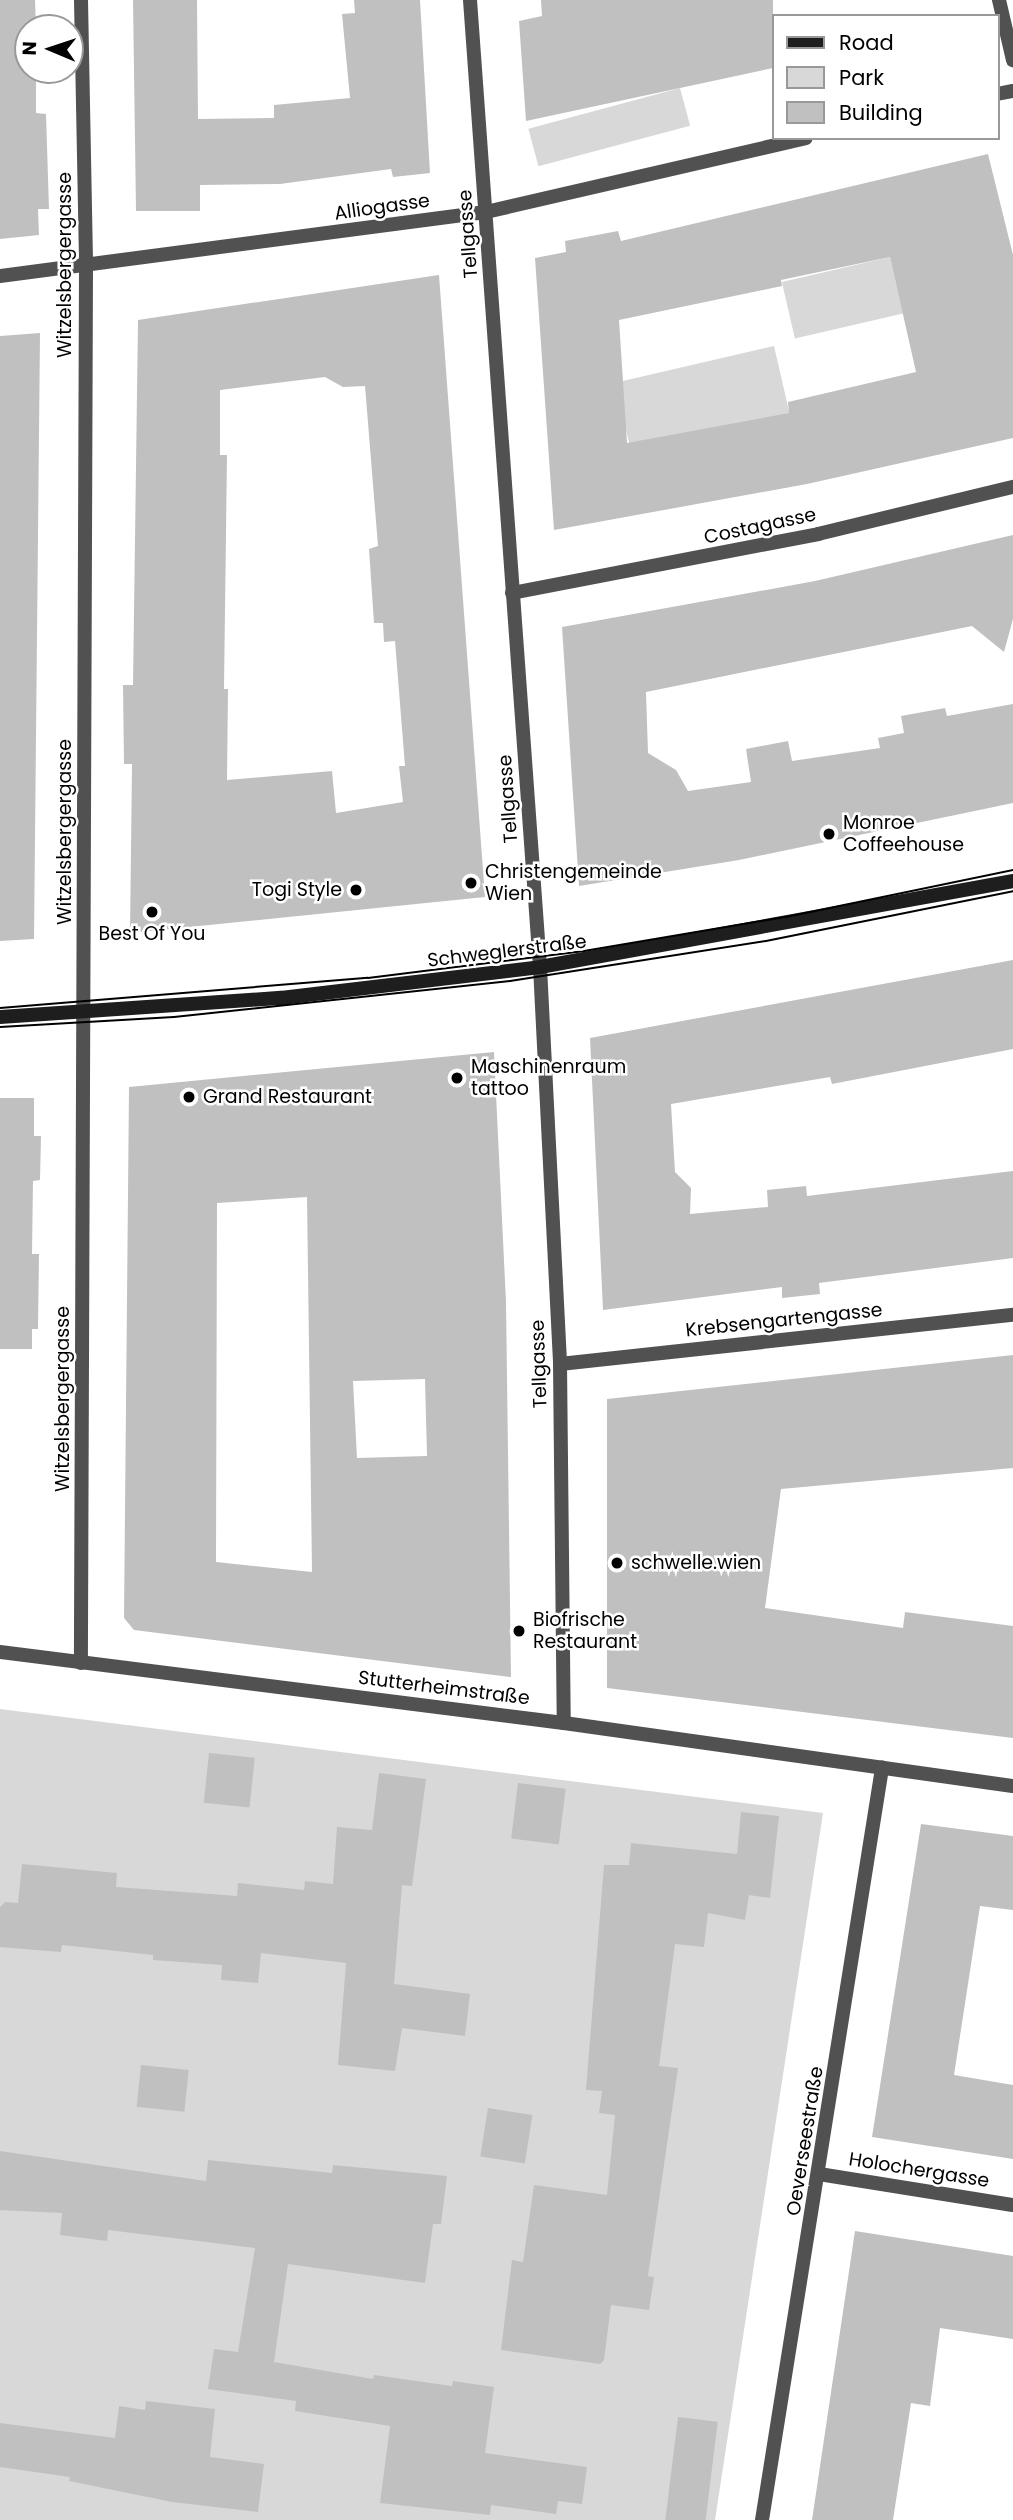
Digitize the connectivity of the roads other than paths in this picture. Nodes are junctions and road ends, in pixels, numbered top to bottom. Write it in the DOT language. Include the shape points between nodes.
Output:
graph roads {
  1 [pos="81,0"];
  2 [pos="470,0"];
  3 [pos="999,0"];
  4 [pos="1013,60"];
  5 [pos="797,140"];
  6 [pos="486,212"];
  7 [pos="86,268"];
  8 [pos="0,276"];
  9 [pos="1013,487"];
  10 [pos="512,593"];
  11 [pos="1013,881"];
  12 [pos="540,967"];
  13 [pos="85,1012"];
  14 [pos="0,1017"];
  15 [pos="1013,1315"];
  16 [pos="559,1364"];
  17 [pos="0,1652"];
  18 [pos="81,1663"];
  19 [pos="564,1723"];
  20 [pos="882,1768"];
  21 [pos="1013,1786"];
  22 [pos="819,2174"];
  23 [pos="1013,2205"];
  24 [pos="762,2520"];
  1 -- 7 [label="street, Witzelsbergergasse"];
  2 -- 6 [label="street, Tellgasse"];
  3 -- 4 [label="street"];
  5 -- 6 [label="street, Alliogasse"];
  6 -- 7 [label="street, Alliogasse"];
  6 -- 10 [label="street, Tellgasse"];
  7 -- 8 [label="street, Alliogasse"];
  7 -- 13 [label="street, Witzelsbergergasse"];
  9 -- 10 [label="street, Costagasse" via="818,534"];
  10 -- 12 [label="street, Tellgasse"];
  11 -- 12 [label="street, Schweglerstraße"];
  12 -- 13 [label="street, Schweglerstraße" via="281,998"];
  12 -- 16 [label="street, Tellgasse"];
  13 -- 14 [label="street, Schweglerstraße"];
  13 -- 18 [label="street, Witzelsbergergasse"];
  15 -- 16 [label="street, Krebsengartengasse"];
  16 -- 19 [label="street, Tellgasse"];
  17 -- 18 [label="street, Stutterheimstraße"];
  18 -- 19 [label="street, Stutterheimstraße"];
  19 -- 20 [label="street, Stutterheimstraße"];
  20 -- 21 [label="street, Stutterheimstraße"];
  20 -- 22 [label="street, Oeverseestraße"];
  22 -- 23 [label="street, Holochergasse"];
  22 -- 24 [label="street, Oeverseestraße"];
}
